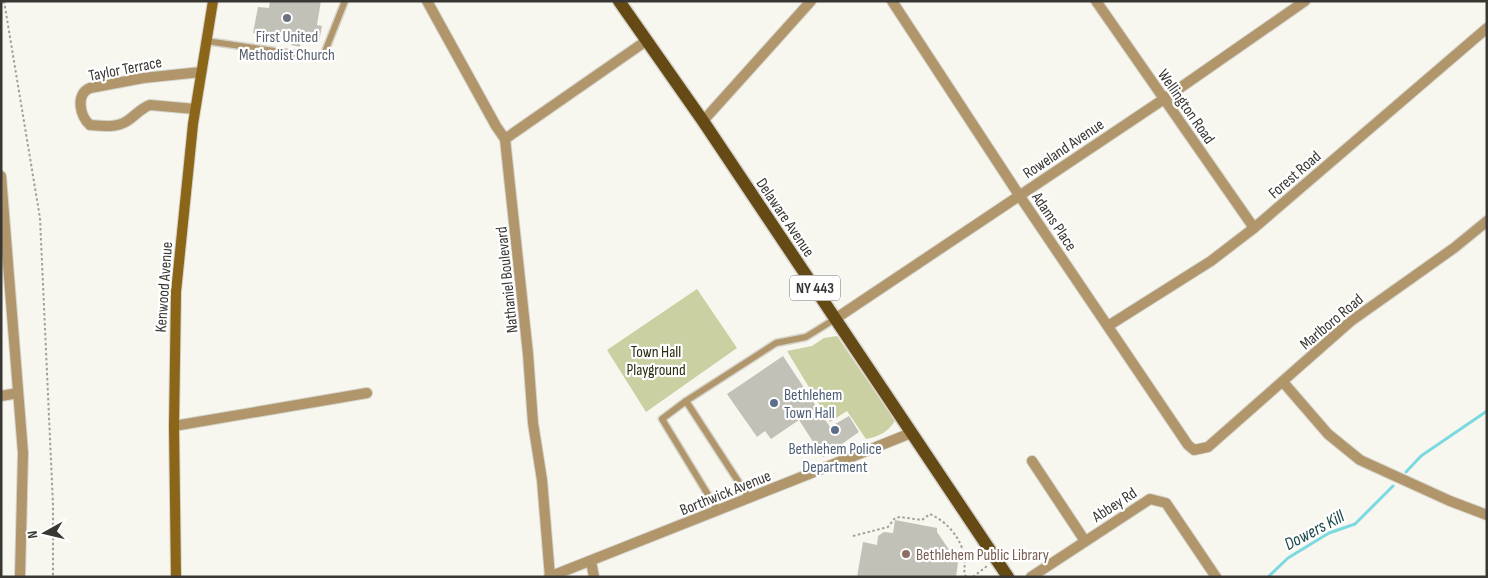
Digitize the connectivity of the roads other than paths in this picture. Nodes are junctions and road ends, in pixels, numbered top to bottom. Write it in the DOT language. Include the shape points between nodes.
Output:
graph roads {
  1 [pos="213,1"];
  2 [pos="345,1"];
  3 [pos="427,1"];
  4 [pos="619,1"];
  5 [pos="811,1"];
  6 [pos="892,1"];
  7 [pos="1096,1"];
  8 [pos="1305,1"];
  9 [pos="1487,28"];
  10 [pos="646,40"];
  11 [pos="206,41"];
  12 [pos="201,72"];
  13 [pos="1164,99"];
  14 [pos="195,109"];
  15 [pos="703,121"];
  16 [pos="505,139"];
  17 [pos="1,178"];
  18 [pos="1019,195"];
  19 [pos="1487,221"];
  20 [pos="1254,228"];
  21 [pos="835,319"];
  22 [pos="1108,326"];
  23 [pos="1283,382"];
  24 [pos="18,393"];
  25 [pos="367,393"];
  26 [pos="1,396"];
  27 [pos="686,401"];
  28 [pos="174,426"];
  29 [pos="911,432"];
  30 [pos="1200,449"];
  31 [pos="1032,461"];
  32 [pos="749,498"];
  33 [pos="718,511"];
  34 [pos="1487,515"];
  35 [pos="1085,541"];
  36 [pos="592,561"];
  37 [pos="20,577"];
  38 [pos="176,577"];
  39 [pos="550,577"];
  40 [pos="594,577"];
  41 [pos="1008,577"];
  42 [pos="1030,577"];
  43 [pos="1216,577"];
  1 -- 11 [label="main road, Kenwood Avenue"];
  2 -- 11 [label="lane" via="324,54 319,56"];
  3 -- 16 [label="street, Nathaniel Boulevard"];
  4 -- 10 [label="main road, Delaware Avenue / NY 443"];
  5 -- 15 [label="street"];
  6 -- 18 [label="street, Adams Place"];
  7 -- 13 [label="street, Wellington Road"];
  8 -- 13 [label="street, Roweland Avenue"];
  9 -- 20 [label="street, Forest Road"];
  10 -- 15 [label="main road, Delaware Avenue / NY 443"];
  10 -- 16 [label="street"];
  11 -- 12 [label="main road, Kenwood Avenue"];
  12 -- 14 [label="main road, Kenwood Avenue"];
  12 -- 14 [label="street, Taylor Terrace" via="90,88 86,89 80,101 85,121 90,125 118,125 150,105"];
  13 -- 18 [label="street, Roweland Avenue"];
  13 -- 20 [label="street, Wellington Road"];
  14 -- 28 [label="main road, Kenwood Avenue" via="176,292"];
  15 -- 21 [label="main road, Delaware Avenue / NY 443"];
  16 -- 39 [label="street, Nathaniel Boulevard"];
  17 -- 24 [label="street"];
  18 -- 21 [label="street, Roweland Avenue"];
  18 -- 22 [label="street, Adams Place"];
  19 -- 23 [label="street, Marlboro Road" via="1351,321"];
  20 -- 22 [label="street, Forest Road" via="1211,261"];
  21 -- 27 [label="lane" via="806,338 776,342"];
  21 -- 29 [label="main road, Delaware Avenue / NY 443"];
  22 -- 30 [label="street, Adams Place" via="1188,445 1194,450"];
  23 -- 30 [label="street, Marlboro Road" via="1208,447"];
  23 -- 34 [label="street" via="1328,434 1360,460"];
  24 -- 26 [label="street"];
  24 -- 37 [label="street" via="22,453"];
  25 -- 28 [label="street"];
  27 -- 32 [label="lane"];
  27 -- 33 [label="lane" via="662,419"];
  28 -- 38 [label="main road, Kenwood Avenue"];
  29 -- 32 [label="street, Borthwick Avenue"];
  29 -- 41 [label="main road, Delaware Avenue / NY 443"];
  31 -- 35 [label="street"];
  32 -- 33 [label="street, Borthwick Avenue"];
  33 -- 36 [label="street, Borthwick Avenue"];
  35 -- 42 [label="street, Abbey Rd"];
  35 -- 43 [label="street, Abbey Rd" via="1150,498 1166,503"];
  36 -- 39 [label="street, Borthwick Avenue"];
  36 -- 40 [label="street"];
}
